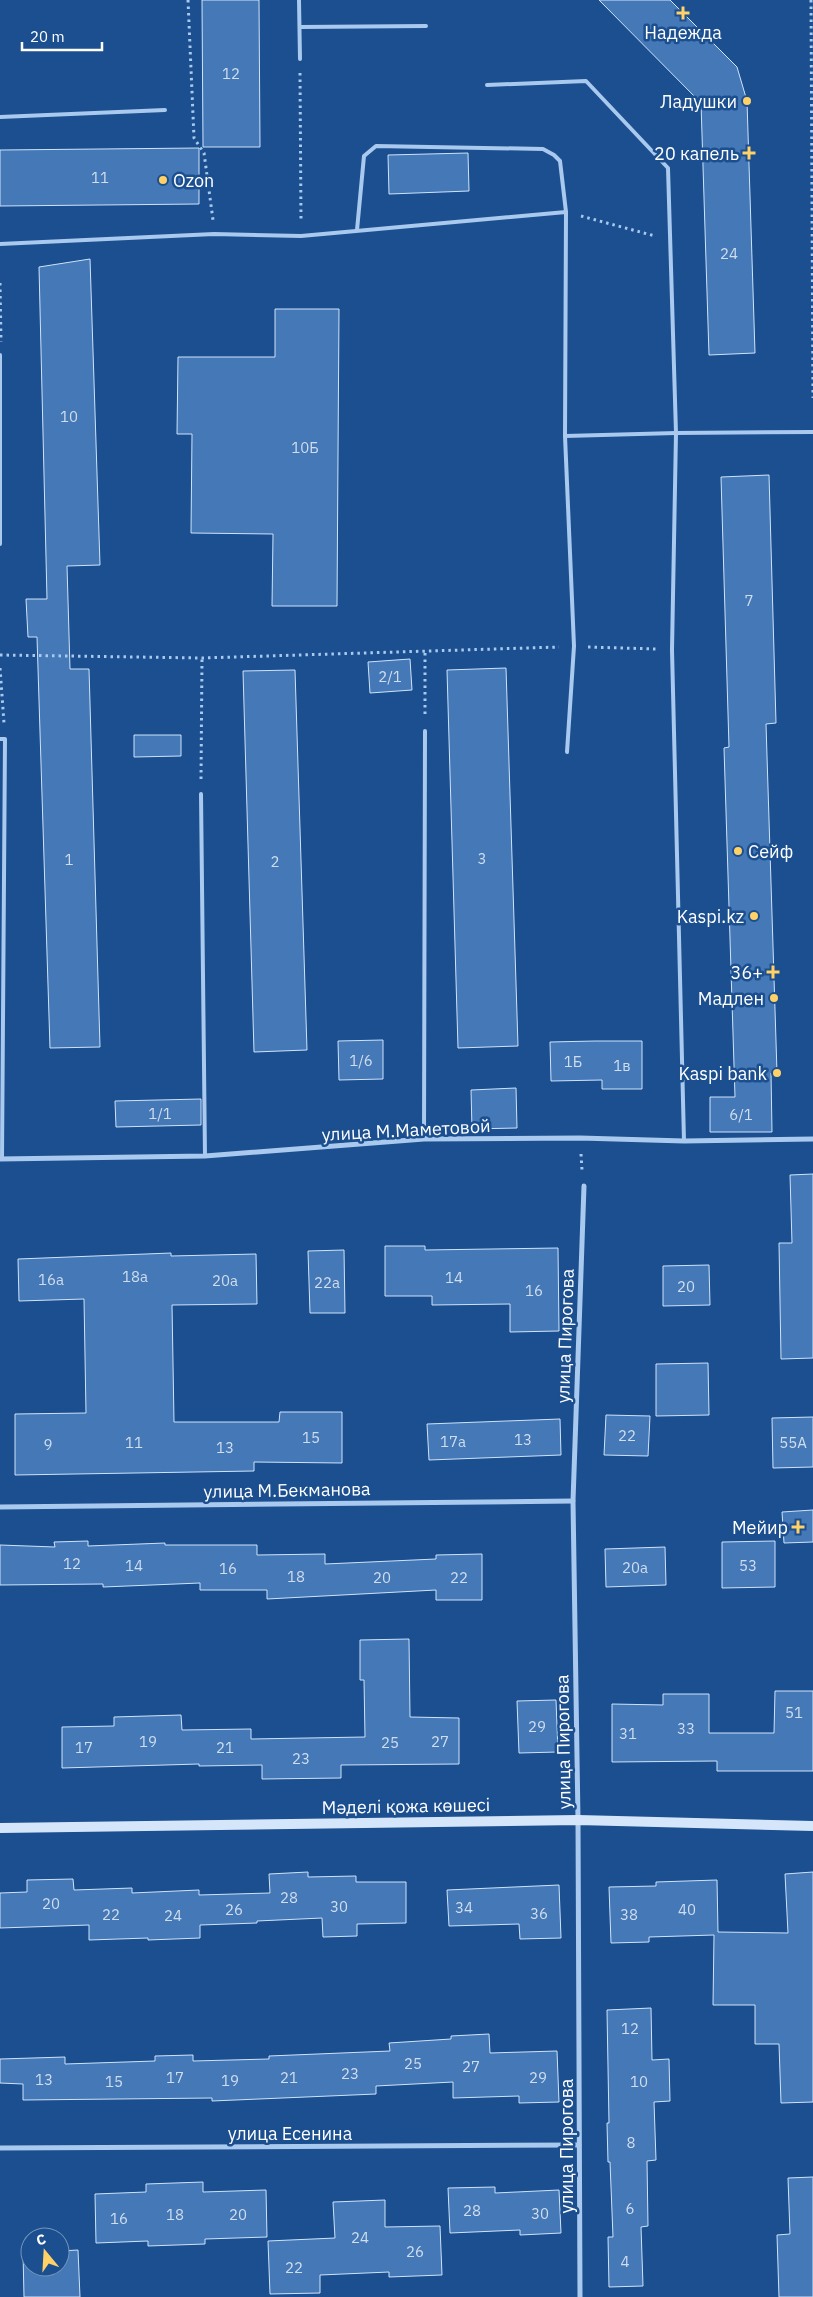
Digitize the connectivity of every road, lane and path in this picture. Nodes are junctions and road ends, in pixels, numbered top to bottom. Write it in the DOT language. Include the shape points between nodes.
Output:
graph roads {
  1 [pos="188,0"];
  2 [pos="299,0"];
  3 [pos="811,0"];
  4 [pos="426,26"];
  5 [pos="300,28"];
  6 [pos="300,60"];
  7 [pos="487,85"];
  8 [pos="165,110"];
  9 [pos="0,117"];
  10 [pos="566,212"];
  11 [pos="358,230"];
  12 [pos="214,234"];
  13 [pos="301,236"];
  14 [pos="670,240"];
  15 [pos="0,244"];
  16 [pos="0,283"];
  17 [pos="0,355"];
  18 [pos="813,398"];
  19 [pos="676,432"];
  20 [pos="813,432"];
  21 [pos="565,436"];
  22 [pos="0,544"];
  23 [pos="574,646"];
  24 [pos="672,650"];
  25 [pos="425,653"];
  26 [pos="0,655"];
  27 [pos="202,658"];
  28 [pos="0,668"];
  29 [pos="425,731"];
  30 [pos="2,739"];
  31 [pos="567,752"];
  32 [pos="201,794"];
  33 [pos="580,1138"];
  34 [pos="813,1139"];
  35 [pos="424,1140"];
  36 [pos="684,1141"];
  37 [pos="205,1156"];
  38 [pos="1,1159"];
  39 [pos="584,1186"];
  40 [pos="573,1501"];
  41 [pos="0,1507"];
  42 [pos="578,1820"];
  43 [pos="813,1826"];
  44 [pos="0,1828"];
  45 [pos="579,2145"];
  46 [pos="0,2148"];
  47 [pos="580,2297"];
  1 -- 12 [label="path" via="194,138 204,153"];
  2 -- 5 [label="lane"];
  3 -- 18 [label="path"];
  4 -- 5 [label="lane"];
  5 -- 6 [label="lane"];
  6 -- 13 [label="path"];
  7 -- 14 [label="lane" via="586,81 668,168"];
  8 -- 9 [label="lane"];
  10 -- 11 [label="lane"];
  10 -- 11 [label="lane" via="560,161 543,149 376,146 364,156"];
  10 -- 14 [label="path"];
  10 -- 21 [label="lane"];
  11 -- 13 [label="lane"];
  12 -- 13 [label="lane"];
  12 -- 15 [label="lane"];
  14 -- 19 [label="lane"];
  16 -- 17 [label="path"];
  17 -- 22 [label="lane"];
  19 -- 20 [label="lane"];
  19 -- 21 [label="lane"];
  19 -- 24 [label="lane"];
  21 -- 23 [label="lane"];
  23 -- 24 [label="path"];
  23 -- 25 [label="path"];
  23 -- 31 [label="lane"];
  24 -- 36 [label="lane"];
  25 -- 27 [label="path"];
  25 -- 29 [label="path"];
  26 -- 27 [label="path"];
  27 -- 32 [label="path"];
  28 -- 30 [label="path"];
  29 -- 35 [label="lane"];
  30 -- 38 [label="lane"];
  32 -- 37 [label="lane"];
  33 -- 35 [label="street, улица М.Маметовой"];
  33 -- 36 [label="street, улица М.Маметовой"];
  33 -- 39 [label="path"];
  34 -- 36 [label="street, улица М.Маметовой"];
  35 -- 37 [label="street, улица М.Маметовой"];
  37 -- 38 [label="street, улица М.Маметовой"];
  39 -- 40 [label="street, улица Пирогова"];
  40 -- 41 [label="street, улица М.Бекманова"];
  40 -- 42 [label="street, улица Пирогова"];
  42 -- 43 [label="main road, Мәделі қожа көшесі"];
  42 -- 44 [label="main road, Мәделі қожа көшесі"];
  42 -- 45 [label="street, улица Пирогова"];
  45 -- 46 [label="street, улица Есенина"];
  45 -- 47 [label="street, улица Пирогова"];
}
